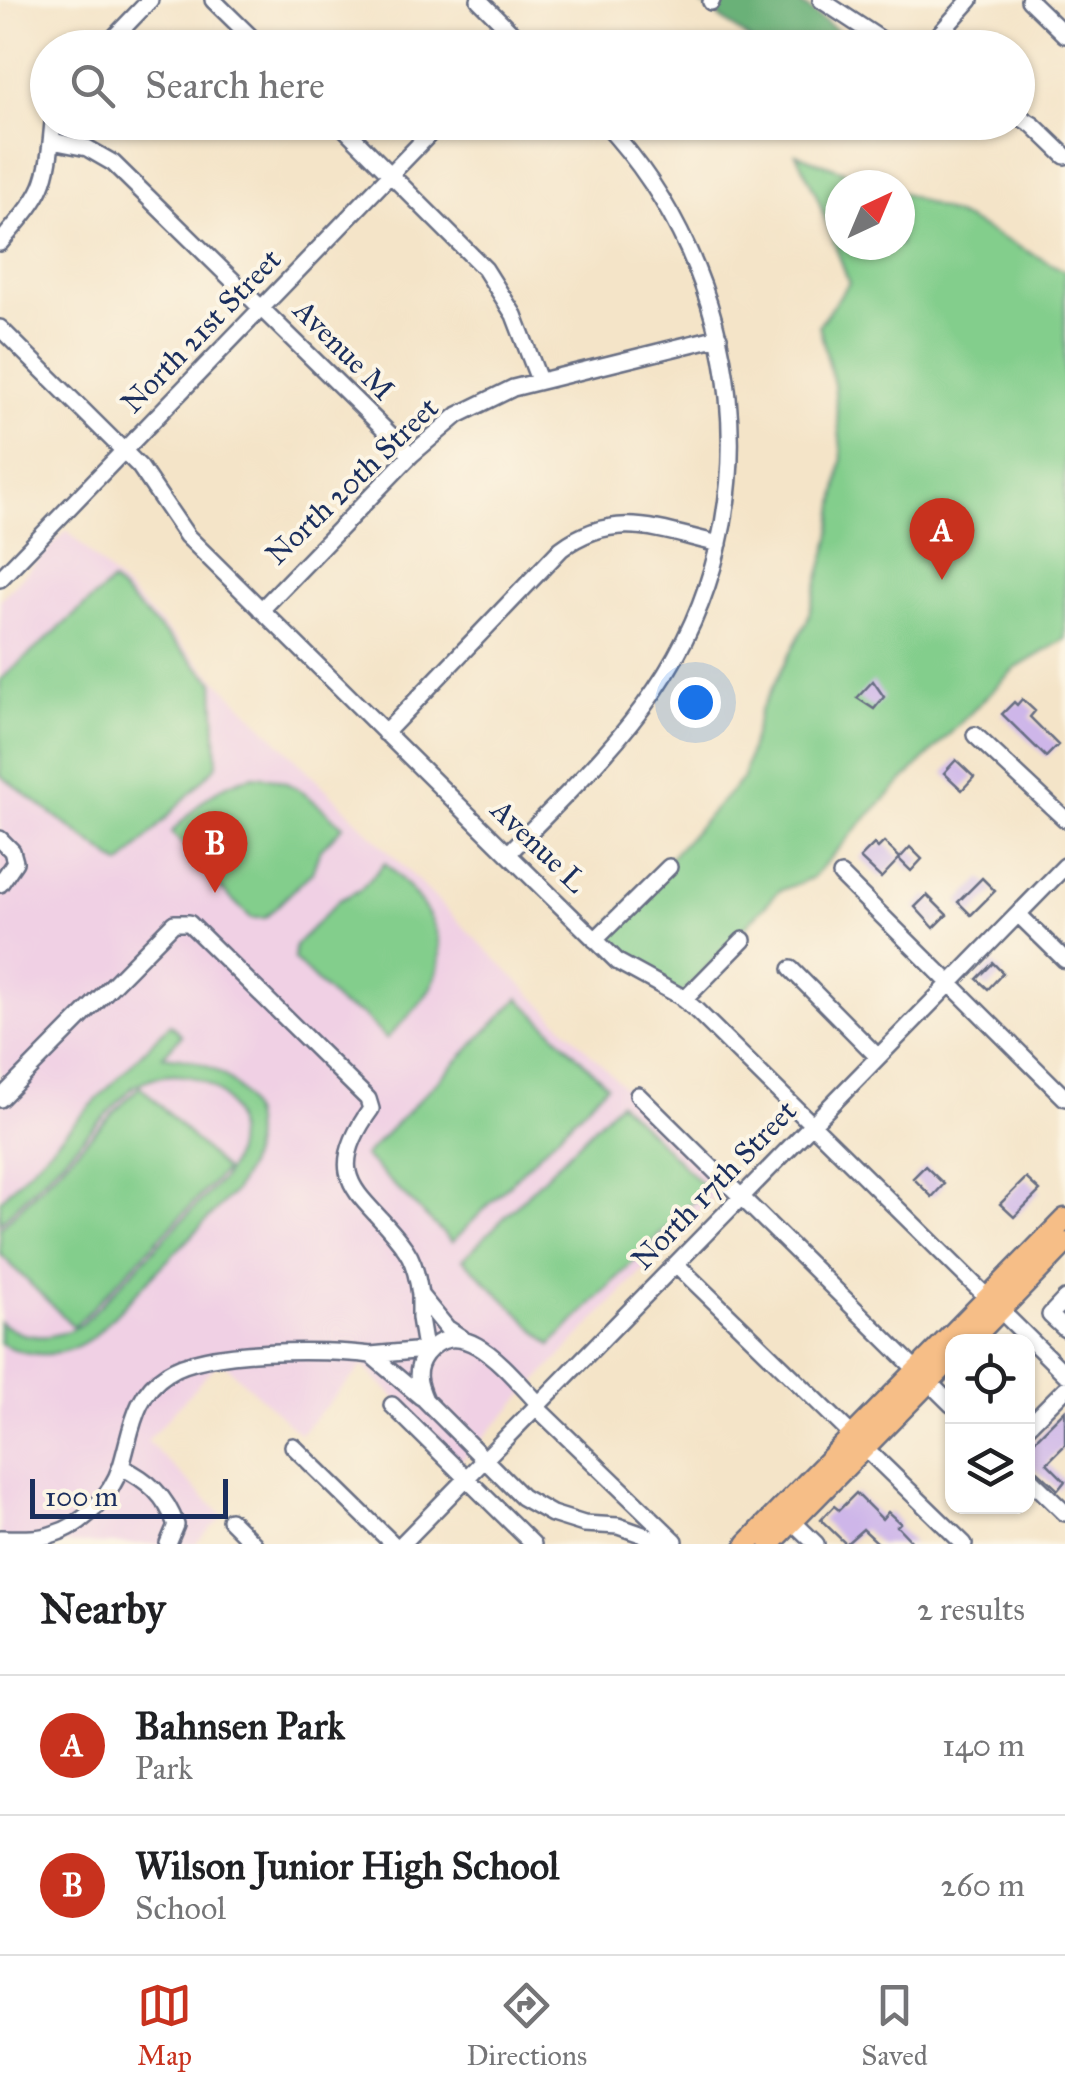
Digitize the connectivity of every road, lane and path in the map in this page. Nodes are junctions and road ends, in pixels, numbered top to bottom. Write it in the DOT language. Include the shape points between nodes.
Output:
graph roads {
  1 [pos="150,0"];
  2 [pos="214,0"];
  3 [pos="478,0"];
  4 [pos="821,0"];
  5 [pos="970,0"];
  6 [pos="1029,0"];
  7 [pos="121,30"];
  8 [pos="244,30"];
  9 [pos="506,30"];
  10 [pos="867,30"];
  11 [pos="943,30"];
  12 [pos="1065,34"];
  13 [pos="1035,127"];
  14 [pos="356,140"];
  15 [pos="424,140"];
  16 [pos="618,140"];
  17 [pos="52,141"];
  18 [pos="1065,156"];
  19 [pos="391,174"];
  20 [pos="0,243"];
  21 [pos="261,307"];
  22 [pos="0,328"];
  23 [pos="720,337"];
  24 [pos="539,380"];
  25 [pos="124,451"];
  26 [pos="411,455"];
  27 [pos="719,544"];
  28 [pos="0,579"];
  29 [pos="260,610"];
  30 [pos="386,733"];
  31 [pos="976,735"];
  32 [pos="1065,819"];
  33 [pos="0,839"];
  34 [pos="508,854"];
  35 [pos="668,866"];
  36 [pos="1065,866"];
  37 [pos="840,875"];
  38 [pos="0,884"];
  39 [pos="1018,914"];
  40 [pos="595,940"];
  41 [pos="743,940"];
  42 [pos="1065,960"];
  43 [pos="790,969"];
  44 [pos="951,983"];
  45 [pos="684,1000"];
  46 [pos="878,1056"];
  47 [pos="638,1096"];
  48 [pos="0,1098"];
  49 [pos="1065,1098"];
  50 [pos="812,1124"];
  51 [pos="741,1197"];
  52 [pos="1062,1233"];
  53 [pos="676,1264"];
  54 [pos="420,1295"];
  55 [pos="1065,1299"];
  56 [pos="994,1304"];
  57 [pos="1065,1329"];
  58 [pos="974,1334"];
  59 [pos="462,1338"];
  60 [pos="426,1354"];
  61 [pos="371,1355"];
  62 [pos="945,1362"];
  63 [pos="1065,1374"];
  64 [pos="923,1376"];
  65 [pos="1065,1388"];
  66 [pos="945,1398"];
  67 [pos="425,1400"];
  68 [pos="538,1405"];
  69 [pos="392,1406"];
  70 [pos="1030,1424"];
  71 [pos="858,1442"];
  72 [pos="293,1446"];
  73 [pos="486,1459"];
  74 [pos="121,1467"];
  75 [pos="466,1479"];
  76 [pos="1035,1484"];
  77 [pos="1065,1513"];
  78 [pos="786,1516"];
  79 [pos="230,1520"];
  80 [pos="0,1538"];
  81 [pos="56,1540"];
  82 [pos="168,1544"];
  83 [pos="254,1544"];
  84 [pos="393,1544"];
  85 [pos="402,1544"];
  86 [pos="533,1544"];
  87 [pos="669,1544"];
  88 [pos="678,1544"];
  89 [pos="747,1544"];
  90 [pos="770,1544"];
  91 [pos="816,1544"];
  92 [pos="964,1544"];
  1 -- 7 [label="street"];
  2 -- 8 [label="street"];
  3 -- 9 [label="street"];
  4 -- 10 [label="street"];
  5 -- 11 [label="street"];
  6 -- 12 [label="street"];
  13 -- 18 [label="street"];
  14 -- 19 [label="street"];
  15 -- 19 [label="street, North 21st Street"];
  16 -- 23 [label="street" via="675,219"];
  17 -- 20 [label="street" via="43,188"];
  17 -- 21 [label="street, Avenue M" via="114,163"];
  19 -- 21 [label="street, North 21st Street"];
  19 -- 24 [label="street" via="500,291"];
  21 -- 25 [label="street, North 21st Street"];
  21 -- 26 [label="street, Avenue M"];
  22 -- 25 [label="street, Avenue L"];
  23 -- 24 [label="street, North 20th Street"];
  23 -- 27 [label="street" via="731,454"];
  24 -- 26 [label="street, North 20th Street" via="458,415"];
  25 -- 28 [label="street, North 21st Street"];
  25 -- 29 [label="street, Avenue L" via="187,536"];
  26 -- 29 [label="street, North 20th Street"];
  27 -- 30 [label="street" via="623,524 577,538"];
  27 -- 34 [label="street" via="700,604 656,689 612,746"];
  29 -- 30 [label="street, Avenue L"];
  30 -- 34 [label="street, Avenue L"];
  31 -- 32 [label="street"];
  33 -- 38 [label="street" via="15,862"];
  34 -- 40 [label="street, Avenue L"];
  35 -- 40 [label="street"];
  36 -- 39 [label="street, North 17th Street"];
  37 -- 44 [label="street"];
  39 -- 42 [label="street"];
  39 -- 44 [label="street, North 17th Street"];
  40 -- 45 [label="street, Avenue L" via="618,962"];
  41 -- 45 [label="street"];
  43 -- 46 [label="street"];
  44 -- 46 [label="street, North 17th Street"];
  44 -- 49 [label="street"];
  45 -- 50 [label="street, Avenue L"];
  46 -- 50 [label="street, North 17th Street"];
  47 -- 51 [label="street"];
  48 -- 54 [label="street" via="174,923 189,924 368,1099 370,1109 348,1154 350,1180 407,1251"];
  50 -- 51 [label="street, North 17th Street"];
  50 -- 56 [label="street, Avenue L"];
  51 -- 53 [label="street, North 17th Street"];
  51 -- 64 [label="street"];
  52 -- 56 [label="main road"];
  53 -- 68 [label="street, North 17th Street"];
  53 -- 71 [label="street"];
  54 -- 59 [label="street"];
  54 -- 60 [label="street"];
  55 -- 57 [label="street" via="1050,1314"];
  56 -- 58 [label="main road"];
  56 -- 63 [label="street, Avenue L"];
  56 -- 64 [label="main road"];
  59 -- 60 [label="street" via="448,1338"];
  59 -- 68 [label="street" via="476,1343"];
  60 -- 61 [label="street"];
  60 -- 67 [label="street" via="418,1384"];
  61 -- 67 [label="street"];
  61 -- 74 [label="street" via="216,1355 168,1372 145,1394 130,1423"];
  62 -- 64 [label="main road"];
  64 -- 66 [label="street"];
  64 -- 71 [label="main road"];
  65 -- 70 [label="street"];
  67 -- 73 [label="street"];
  68 -- 73 [label="street, North 17th Street"];
  68 -- 88 [label="street"];
  69 -- 75 [label="street"];
  71 -- 78 [label="main road"];
  71 -- 92 [label="street"];
  72 -- 84 [label="street"];
  73 -- 75 [label="street, North 17th Street"];
  73 -- 87 [label="street" via="522,1497 552,1514"];
  74 -- 81 [label="street" via="106,1497"];
  74 -- 82 [label="street" via="169,1505 176,1525"];
  75 -- 85 [label="street, North 17th Street"];
  75 -- 86 [label="street"];
  76 -- 77 [label="street"];
  78 -- 89 [label="main road"];
  78 -- 90 [label="main road"];
  78 -- 91 [label="street"];
  79 -- 83 [label="street"];
  80 -- 81 [label="street"];
}
